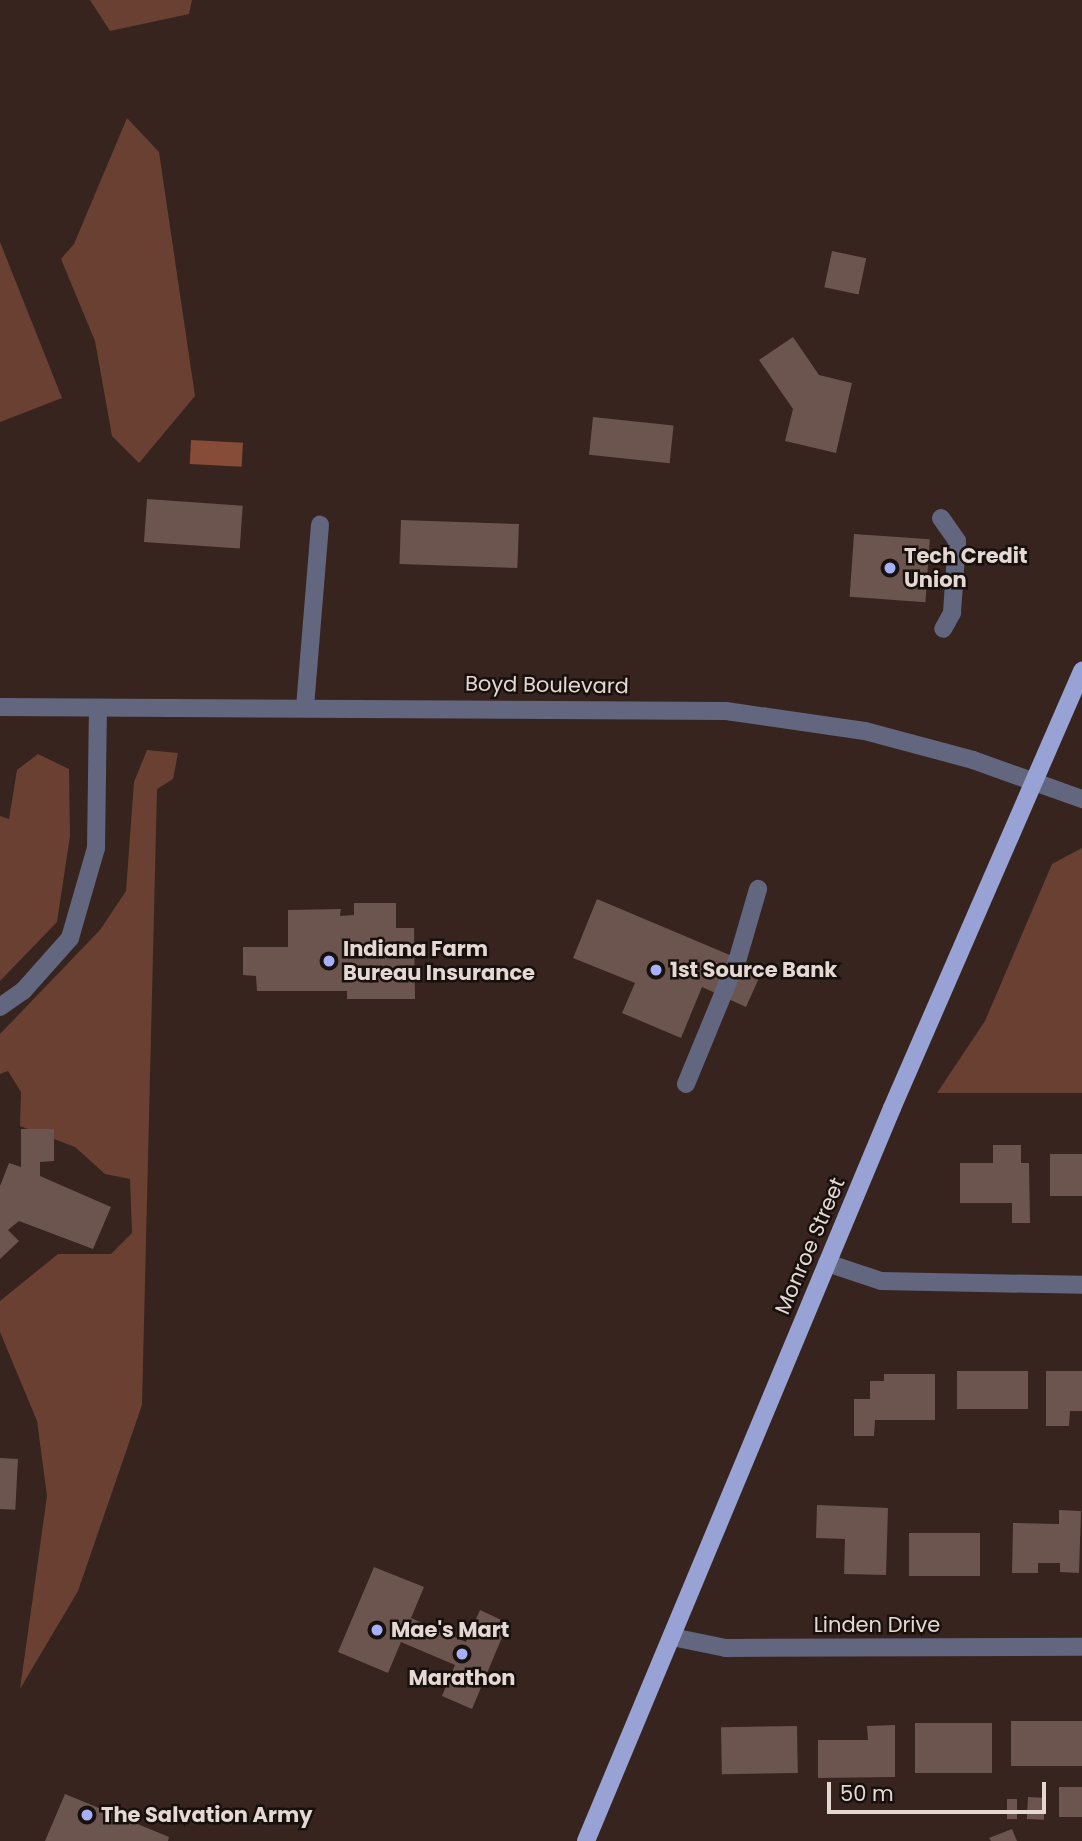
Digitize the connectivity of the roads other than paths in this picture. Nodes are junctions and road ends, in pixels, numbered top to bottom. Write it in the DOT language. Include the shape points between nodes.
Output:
graph roads {
  1 [pos="941,518"];
  2 [pos="320,524"];
  3 [pos="943,628"];
  4 [pos="1082,671"];
  5 [pos="305,706"];
  6 [pos="0,707"];
  7 [pos="98,708"];
  8 [pos="1033,779"];
  9 [pos="1082,799"];
  10 [pos="758,889"];
  11 [pos="0,1007"];
  12 [pos="686,1084"];
  13 [pos="827,1263"];
  14 [pos="1082,1285"];
  15 [pos="672,1637"];
  16 [pos="1082,1647"];
  17 [pos="586,1841"];
  1 -- 3 [label="street" via="957,541 952,613"];
  2 -- 5 [label="street"];
  4 -- 8 [label="main road, Monroe Street"];
  5 -- 7 [label="street, Boyd Boulevard"];
  5 -- 8 [label="street, Boyd Boulevard" via="726,711 864,731"];
  6 -- 7 [label="street, Boyd Boulevard"];
  7 -- 11 [label="street" via="96,848 70,939 23,990"];
  8 -- 9 [label="street, Boyd Boulevard"];
  8 -- 13 [label="main road, Monroe Street"];
  10 -- 12 [label="street" via="738,958"];
  13 -- 14 [label="street" via="881,1281"];
  13 -- 15 [label="main road, Monroe Street"];
  15 -- 16 [label="street, Linden Drive" via="726,1648"];
  15 -- 17 [label="main road, Monroe Street"];
}
